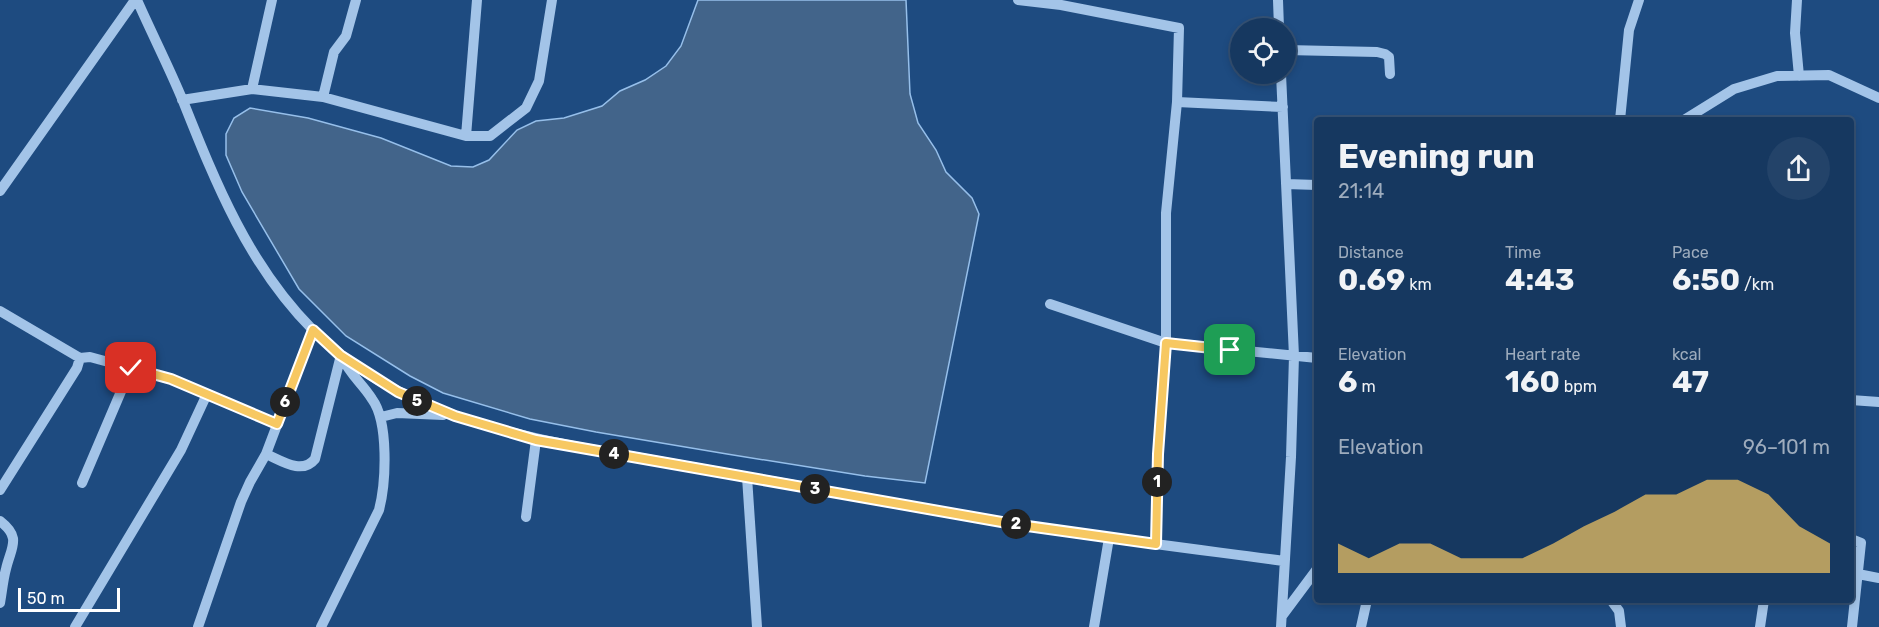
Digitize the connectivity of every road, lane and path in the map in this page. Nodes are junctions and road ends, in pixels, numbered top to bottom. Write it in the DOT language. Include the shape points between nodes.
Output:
graph roads {
  1 [pos="136,0"];
  2 [pos="272,0"];
  3 [pos="356,0"];
  4 [pos="477,0"];
  5 [pos="552,0"];
  6 [pos="1018,0"];
  7 [pos="1278,0"];
  8 [pos="1639,0"];
  9 [pos="1797,0"];
  10 [pos="1279,18"];
  11 [pos="1296,50"];
  12 [pos="1390,74"];
  13 [pos="1799,76"];
  14 [pos="1281,84"];
  15 [pos="252,89"];
  16 [pos="323,97"];
  17 [pos="1878,97"];
  18 [pos="183,100"];
  19 [pos="1177,102"];
  20 [pos="1282,107"];
  21 [pos="1620,117"];
  22 [pos="1689,117"];
  23 [pos="466,136"];
  24 [pos="1286,184"];
  25 [pos="1314,185"];
  26 [pos="0,191"];
  27 [pos="1050,304"];
  28 [pos="0,311"];
  29 [pos="313,330"];
  30 [pos="1166,343"];
  31 [pos="340,355"];
  32 [pos="1294,356"];
  33 [pos="81,358"];
  34 [pos="1314,358"];
  35 [pos="131,368"];
  36 [pos="207,394"];
  37 [pos="1854,400"];
  38 [pos="1879,402"];
  39 [pos="455,416"];
  40 [pos="381,417"];
  41 [pos="277,424"];
  42 [pos="536,440"];
  43 [pos="266,454"];
  44 [pos="747,477"];
  45 [pos="82,483"];
  46 [pos="0,490"];
  47 [pos="526,518"];
  48 [pos="0,521"];
  49 [pos="1109,538"];
  50 [pos="1854,540"];
  51 [pos="1156,544"];
  52 [pos="1284,561"];
  53 [pos="1314,573"];
  54 [pos="1858,574"];
  55 [pos="1879,578"];
  56 [pos="0,603"];
  57 [pos="1366,603"];
  58 [pos="1613,603"];
  59 [pos="1764,603"];
  60 [pos="1279,624"];
  61 [pos="75,627"];
  62 [pos="198,627"];
  63 [pos="321,627"];
  64 [pos="757,627"];
  65 [pos="1094,627"];
  66 [pos="1361,627"];
  67 [pos="1622,627"];
  68 [pos="1760,627"];
  69 [pos="1852,627"];
  1 -- 18 [label="street"];
  1 -- 26 [label="street"];
  2 -- 15 [label="street"];
  3 -- 16 [label="street" via="346,36 334,52"];
  4 -- 23 [label="street"];
  5 -- 23 [label="street" via="539,81 526,108 490,136"];
  6 -- 19 [label="street" via="1179,28"];
  7 -- 10 [label="street"];
  8 -- 21 [label="street" via="1629,30"];
  9 -- 13 [label="street"];
  11 -- 12 [label="street" via="1385,54 1389,57"];
  13 -- 17 [label="street" via="1828,75"];
  13 -- 22 [label="street" via="1776,76 1734,89"];
  14 -- 20 [label="street"];
  15 -- 16 [label="street"];
  15 -- 18 [label="street"];
  16 -- 23 [label="street"];
  18 -- 29 [label="street" via="213,176 247,243 276,289"];
  19 -- 20 [label="street"];
  19 -- 30 [label="street" via="1166,213"];
  20 -- 24 [label="street"];
  24 -- 25 [label="street"];
  24 -- 32 [label="street"];
  27 -- 30 [label="street"];
  28 -- 33 [label="street"];
  29 -- 31 [label="street"];
  29 -- 41 [label="street"];
  30 -- 32 [label="street"];
  30 -- 51 [label="street"];
  31 -- 39 [label="street" via="398,392"];
  31 -- 40 [label="street"];
  31 -- 43 [label="street" via="315,459 304,468"];
  32 -- 34 [label="street"];
  32 -- 52 [label="street"];
  33 -- 35 [label="street"];
  33 -- 46 [label="street"];
  35 -- 36 [label="street"];
  35 -- 45 [label="street"];
  36 -- 41 [label="street"];
  36 -- 61 [label="street" via="181,450"];
  37 -- 38 [label="street"];
  39 -- 40 [label="street" via="406,413"];
  39 -- 42 [label="street"];
  40 -- 63 [label="street" via="381,504"];
  41 -- 43 [label="street"];
  42 -- 44 [label="street"];
  42 -- 47 [label="street"];
  43 -- 62 [label="street" via="242,502"];
  44 -- 49 [label="street"];
  44 -- 64 [label="street"];
  48 -- 56 [label="street" via="9,528 14,542"];
  49 -- 51 [label="street"];
  49 -- 65 [label="street"];
  50 -- 54 [label="street" via="1861,543"];
  51 -- 52 [label="street"];
  52 -- 60 [label="street"];
  53 -- 60 [label="street"];
  54 -- 55 [label="street"];
  54 -- 69 [label="street"];
  57 -- 66 [label="street"];
  58 -- 67 [label="street"];
  59 -- 68 [label="street"];
}
